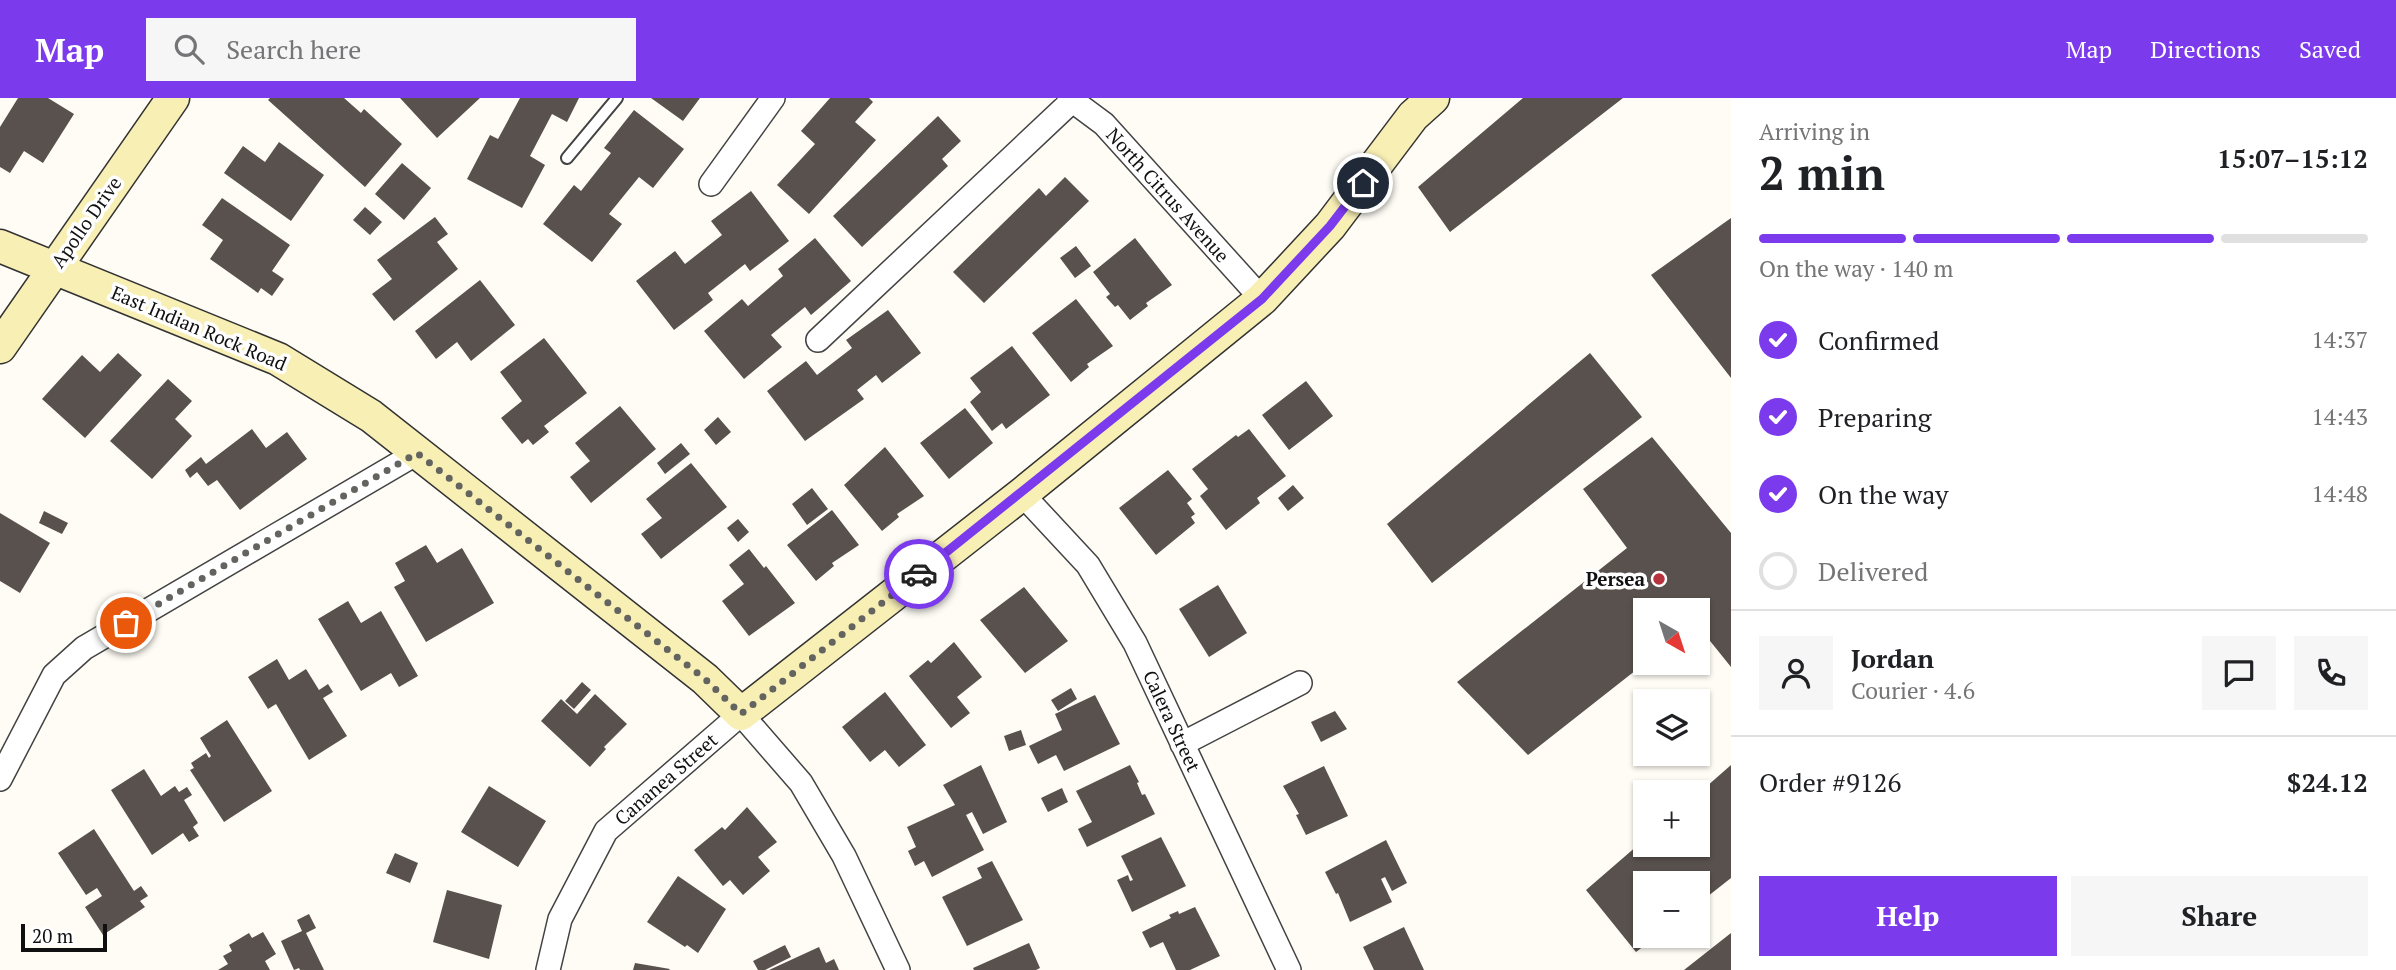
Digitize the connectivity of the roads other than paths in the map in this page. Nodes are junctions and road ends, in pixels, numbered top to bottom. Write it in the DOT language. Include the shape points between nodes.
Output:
graph roads {
  1 [pos="173,98"];
  2 [pos="617,98"];
  3 [pos="773,98"];
  4 [pos="1071,99"];
  5 [pos="1428,99"];
  6 [pos="567,158"];
  7 [pos="711,184"];
  8 [pos="0,246"];
  9 [pos="55,267"];
  10 [pos="1262,299"];
  11 [pos="818,340"];
  12 [pos="0,347"];
  13 [pos="417,453"];
  14 [pos="1022,494"];
  15 [pos="1300,683"];
  16 [pos="741,714"];
  17 [pos="1182,744"];
  18 [pos="0,779"];
  19 [pos="548,970"];
  20 [pos="898,970"];
  21 [pos="1289,970"];
  1 -- 9 [label="street, Apollo Drive"];
  2 -- 6 [label="lane"];
  3 -- 7 [label="street"];
  4 -- 10 [label="street, North Citrus Avenue" via="1104,124"];
  4 -- 11 [label="street"];
  5 -- 10 [label="street, Cananea Street" via="1330,226"];
  8 -- 9 [label="street, East Indian Rock Road"];
  9 -- 12 [label="street, Apollo Drive"];
  9 -- 13 [label="street, East Indian Rock Road" via="278,359 371,416"];
  10 -- 14 [label="street, Cananea Street"];
  13 -- 16 [label="street, East Indian Rock Road" via="705,679"];
  13 -- 18 [label="street" via="84,648 54,675"];
  14 -- 16 [label="street, Cananea Street"];
  14 -- 17 [label="street, Calera Street" via="1088,565 1135,643"];
  15 -- 17 [label="street"];
  16 -- 19 [label="street, Cananea Street" via="606,831 560,919"];
  16 -- 20 [label="street, East Indian Rock Road" via="801,783 844,856"];
  17 -- 21 [label="street, Calera Street"];
}
